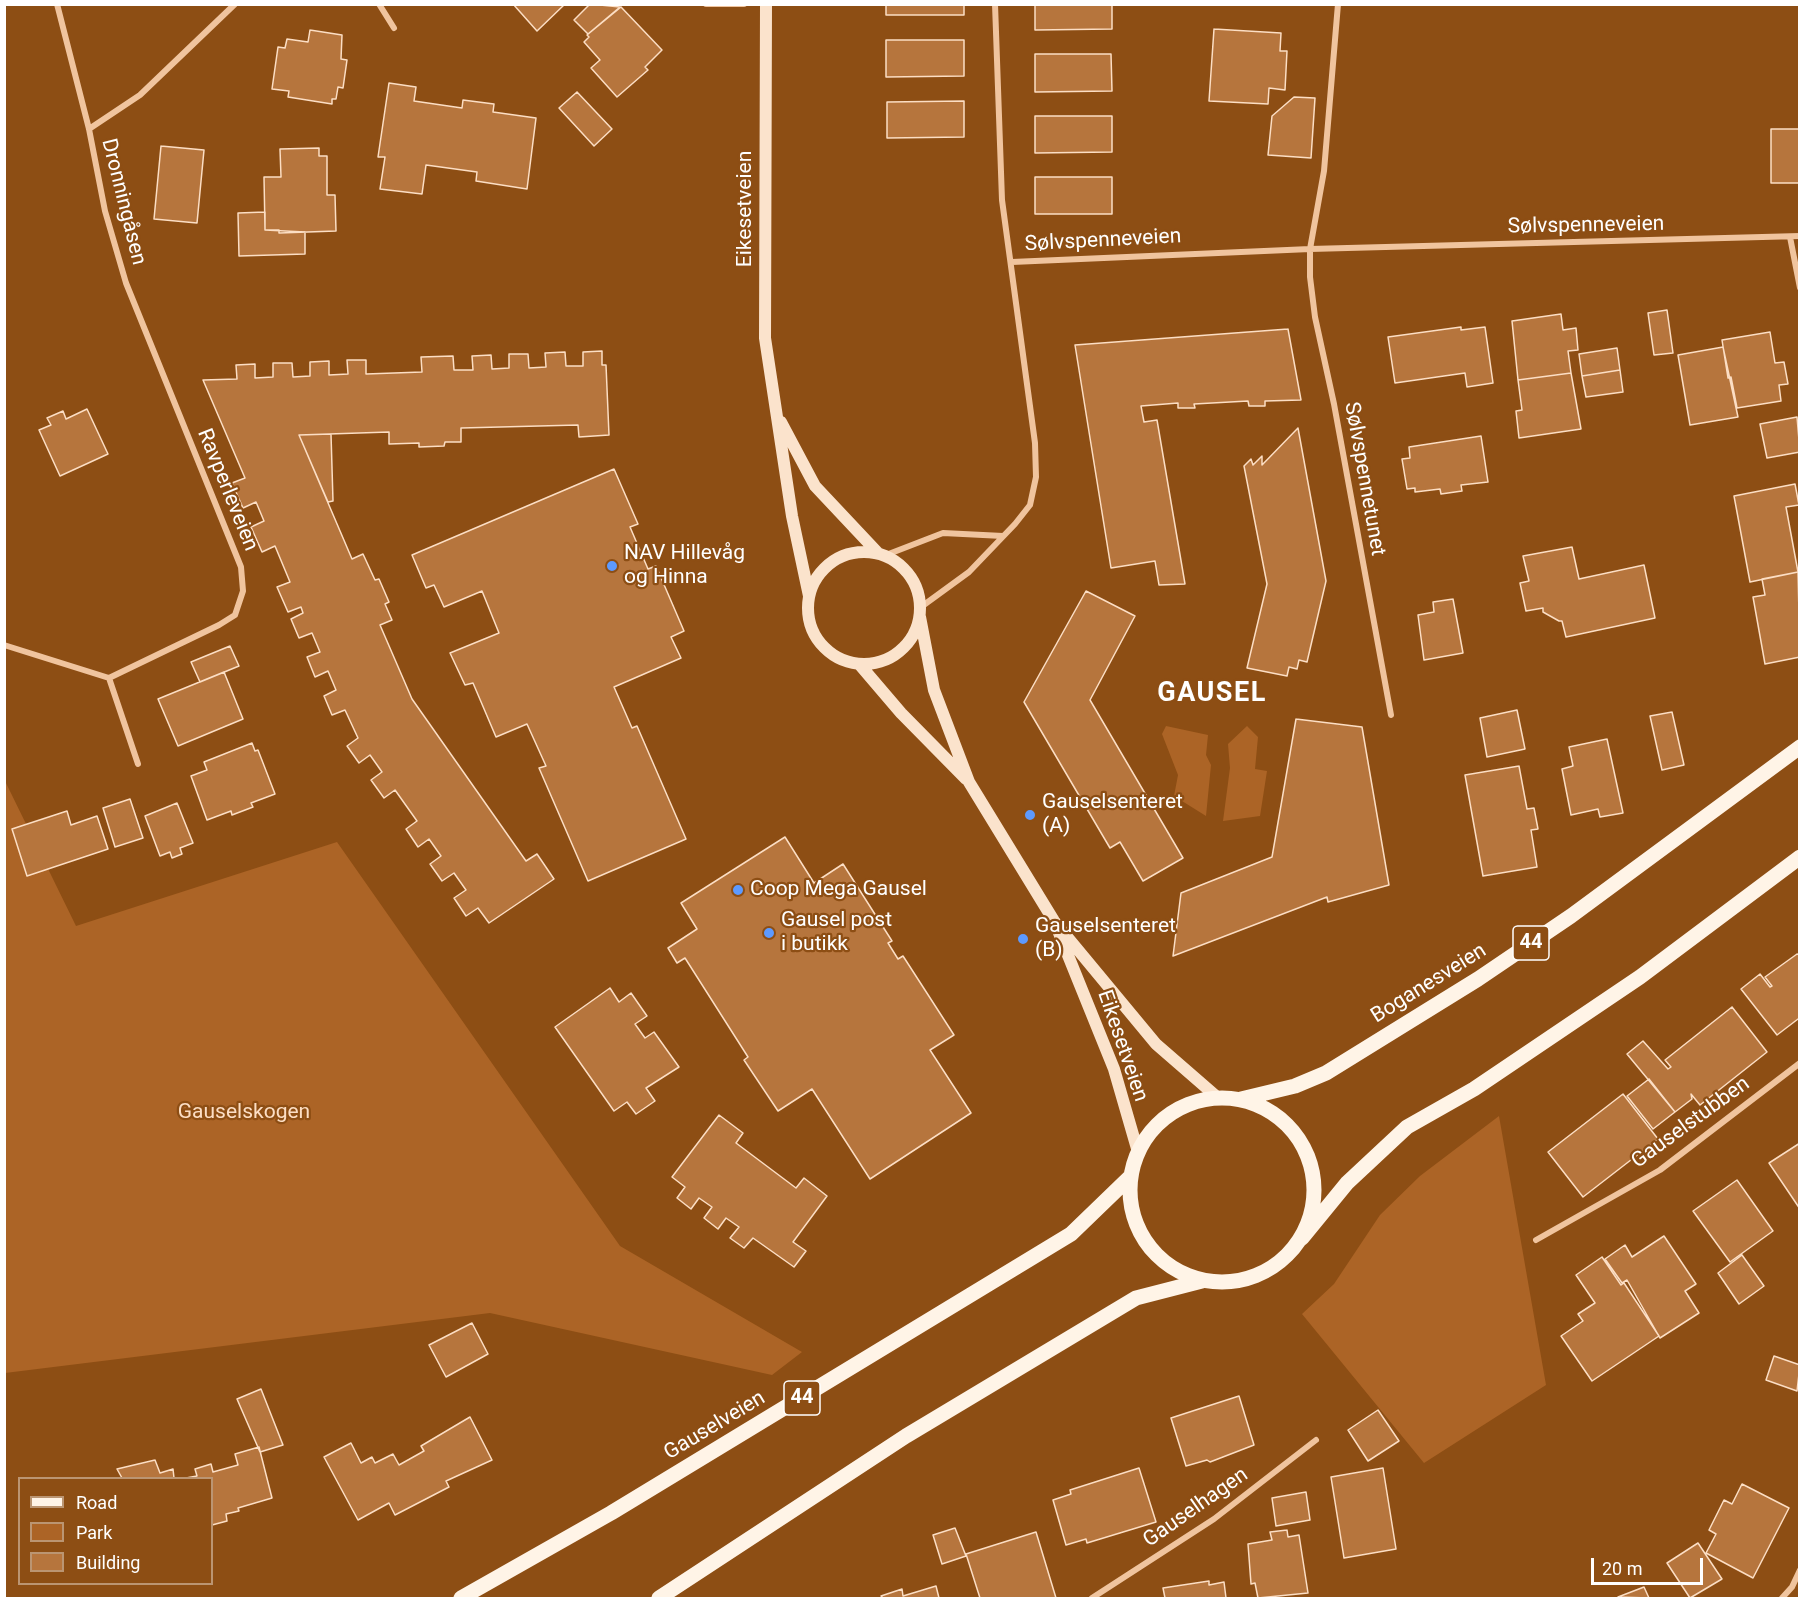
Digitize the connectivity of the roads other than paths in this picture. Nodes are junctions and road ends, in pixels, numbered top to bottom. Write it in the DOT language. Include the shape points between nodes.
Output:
graph roads {
  1 [pos="57,4"];
  2 [pos="235,4"];
  3 [pos="379,4"];
  4 [pos="706,4"];
  5 [pos="744,4"];
  6 [pos="766,4"];
  7 [pos="995,4"];
  8 [pos="1338,4"];
  9 [pos="394,28"];
  10 [pos="89,129"];
  11 [pos="1800,236"];
  12 [pos="1790,237"];
  13 [pos="1310,249"];
  14 [pos="1012,262"];
  15 [pos="126,283"];
  16 [pos="1800,288"];
  17 [pos="776,413"];
  18 [pos="1003,536"];
  19 [pos="882,554"];
  20 [pos="809,596"];
  21 [pos="921,612"];
  22 [pos="4,645"];
  23 [pos="860,665"];
  24 [pos="109,678"];
  25 [pos="1391,715"];
  26 [pos="1800,747"];
  27 [pos="138,764"];
  28 [pos="969,782"];
  29 [pos="1800,857"];
  30 [pos="1054,921"];
  31 [pos="1800,1063"];
  32 [pos="1217,1097"];
  33 [pos="1241,1099"];
  34 [pos="1138,1152"];
  35 [pos="1130,1177"];
  36 [pos="1302,1238"];
  37 [pos="1536,1240"];
  38 [pos="1202,1281"];
  39 [pos="1316,1440"];
  40 [pos="1800,1570"];
  41 [pos="461,1599"];
  42 [pos="658,1599"];
  43 [pos="1092,1599"];
  44 [pos="1782,1599"];
  1 -- 10 [label="street, Dronningåsen"];
  2 -- 10 [label="street, Dronningåsen" via="140,95"];
  3 -- 9 [label="street"];
  4 -- 5 [label="street"];
  6 -- 17 [label="main road, Eikesetveien" via="765,338"];
  7 -- 14 [label="street, Sølvspenneveien" via="1001,179"];
  8 -- 13 [label="street" via="1323,171"];
  10 -- 15 [label="street, Dronningåsen" via="105,211"];
  11 -- 12 [label="street, Sølvspenneveien"];
  12 -- 13 [label="street, Sølvspenneveien"];
  12 -- 16 [label="street"];
  13 -- 14 [label="street, Sølvspenneveien"];
  13 -- 25 [label="street, Sølvspennetunet" via="1315,317"];
  14 -- 18 [label="street" via="1036,477 1030,505"];
  15 -- 24 [label="street, Ravperleveien" via="241,567 243,591 235,615 219,626"];
  17 -- 19 [label="main road, Eikesetveien" via="815,486"];
  17 -- 20 [label="main road, Eikesetveien"];
  18 -- 19 [label="street" via="944,533"];
  18 -- 21 [label="street" via="969,572"];
  19 -- 20 [label="main road" via="856,552 834,559 818,575"];
  19 -- 21 [label="main road" via="904,567 917,586"];
  20 -- 23 [label="main road" via="813,632 826,650"];
  21 -- 23 [label="main road" via="913,637 899,653 881,662"];
  21 -- 28 [label="main road, Eikesetveien" via="934,690"];
  22 -- 24 [label="street"];
  23 -- 28 [label="main road, Eikesetveien"];
  24 -- 27 [label="street"];
  26 -- 33 [label="main road, Boganesveien / 44" via="1571,916 1469,985 1326,1073 1295,1086"];
  28 -- 30 [label="main road, Eikesetveien"];
  29 -- 36 [label="main road, 44" via="1640,977 1474,1089 1407,1126 1347,1183"];
  30 -- 32 [label="main road, Eikesetveien" via="1156,1044"];
  30 -- 34 [label="main road, Eikesetveien" via="1114,1069"];
  31 -- 37 [label="street, Gauselstubben" via="1660,1170"];
  32 -- 33 [label="main road, 44"];
  32 -- 34 [label="main road, 44" via="1192,1102 1169,1113 1151,1130"];
  33 -- 36 [label="main road, 44" via="1265,1107 1285,1122 1301,1142 1313,1173 1313,1206"];
  34 -- 35 [label="main road, 44"];
  35 -- 38 [label="main road, 44" via="1131,1209 1143,1239 1159,1258"];
  35 -- 41 [label="main road, Gauselveien / 44" via="1071,1234 621,1507"];
  36 -- 38 [label="main road, 44" via="1283,1260 1259,1275 1231,1283"];
  38 -- 42 [label="main road, 44" via="1136,1298 906,1436"];
  39 -- 43 [label="street, Gauselhagen" via="1208,1523"];
  40 -- 44 [label="street"];
}
